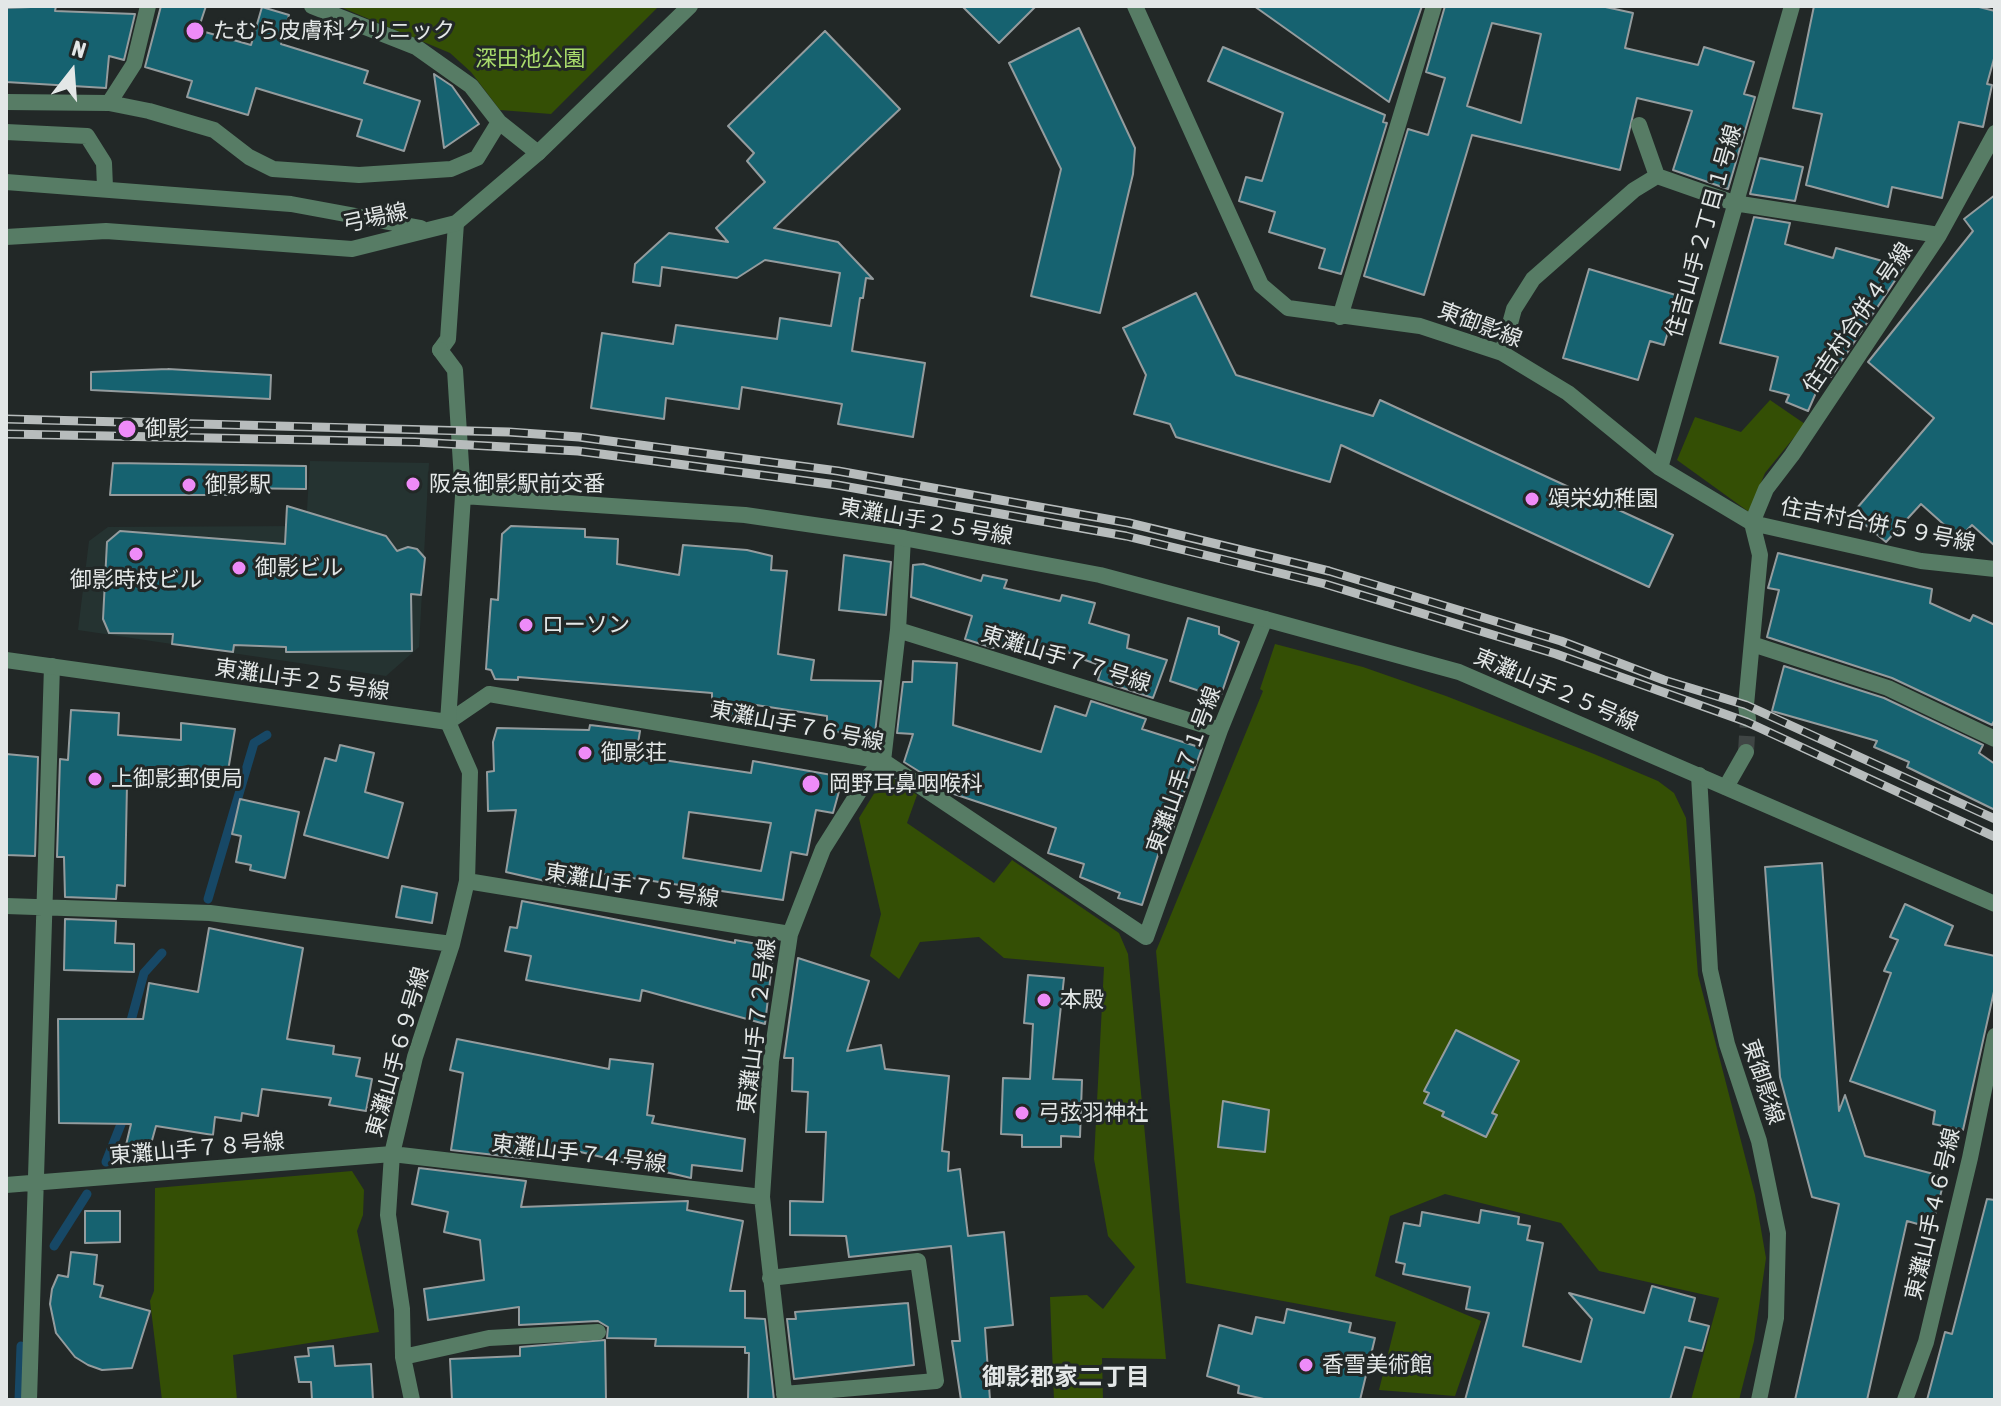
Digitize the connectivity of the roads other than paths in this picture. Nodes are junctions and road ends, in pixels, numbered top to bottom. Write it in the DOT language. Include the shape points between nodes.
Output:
graph roads {
  1 [pos="148,6"];
  2 [pos="312,6"];
  3 [pos="690,6"];
  4 [pos="1135,6"];
  5 [pos="1434,6"];
  6 [pos="1792,6"];
  7 [pos="6,102"];
  8 [pos="109,103"];
  9 [pos="499,122"];
  10 [pos="1639,125"];
  11 [pos="6,132"];
  12 [pos="1995,133"];
  13 [pos="538,153"];
  14 [pos="1657,176"];
  15 [pos="6,182"];
  16 [pos="105,187"];
  17 [pos="1734,203"];
  18 [pos="456,223"];
  19 [pos="426,229"];
  20 [pos="1939,235"];
  21 [pos="6,237"];
  22 [pos="1340,317"];
  23 [pos="1502,353"];
  24 [pos="1660,468"];
  25 [pos="463,496"];
  26 [pos="1752,523"];
  27 [pos="903,538"];
  28 [pos="1995,569"];
  29 [pos="1265,619"];
  30 [pos="898,630"];
  31 [pos="1752,644"];
  32 [pos="6,660"];
  33 [pos="52,666"];
  34 [pos="1748,719"];
  35 [pos="448,722"];
  36 [pos="1220,730"];
  37 [pos="1995,739"];
  38 [pos="1746,752"];
  39 [pos="883,761"];
  40 [pos="1699,775"];
  41 [pos="1726,787"];
  42 [pos="467,881"];
  43 [pos="1995,904"];
  44 [pos="6,906"];
  45 [pos="46,907"];
  46 [pos="790,934"];
  47 [pos="1146,937"];
  48 [pos="452,944"];
  49 [pos="1995,1036"];
  50 [pos="392,1154"];
  51 [pos="6,1185"];
  52 [pos="36,1185"];
  53 [pos="762,1197"];
  54 [pos="770,1278"];
  55 [pos="598,1332"];
  56 [pos="403,1357"];
  57 [pos="785,1397"];
  58 [pos="29,1400"];
  59 [pos="412,1400"];
  60 [pos="1759,1400"];
  61 [pos="1905,1400"];
  1 -- 8 [label="street" via="134,64"];
  2 -- 9 [label="street" via="416,47 471,86"];
  3 -- 13 [label="street"];
  4 -- 22 [label="street, 東御影線" via="1261,285 1288,308"];
  5 -- 22 [label="street"];
  6 -- 17 [label="street, 住吉山手２丁目１号線"];
  7 -- 8 [label="street"];
  8 -- 9 [label="street" via="214,130 273,169 359,175 451,169 477,158"];
  9 -- 13 [label="street"];
  10 -- 14 [label="street"];
  11 -- 16 [label="street" via="87,136 104,163"];
  12 -- 20 [label="street, 住吉村合併４号線"];
  13 -- 18 [label="street"];
  14 -- 17 [label="street"];
  14 -- 23 [label="street" via="1533,279 1514,309"];
  15 -- 16 [label="street, 弓場線"];
  16 -- 19 [label="street, 弓場線" via="291,204"];
  17 -- 20 [label="street"];
  17 -- 24 [label="street, 住吉山手２丁目１号線"];
  18 -- 19 [label="street"];
  18 -- 25 [label="street" via="448,339 440,350 455,370"];
  19 -- 21 [label="street, 弓場線" via="352,249 106,231"];
  20 -- 26 [label="street, 住吉村合併４号線" via="1766,489"];
  22 -- 23 [label="street, 東御影線" via="1420,326"];
  23 -- 24 [label="street, 東御影線" via="1568,393"];
  24 -- 26 [label="street, 東御影線"];
  25 -- 27 [label="street, 東灘山手２５号線" via="745,515"];
  25 -- 35 [label="street"];
  26 -- 28 [label="street, 住吉村合併５９号線" via="1921,561"];
  26 -- 31 [label="street" via="1760,555"];
  27 -- 29 [label="street, 東灘山手２５号線" via="1100,575"];
  27 -- 30 [label="street"];
  29 -- 36 [label="street, 東灘山手７１号線"];
  29 -- 40 [label="street, 東灘山手２５号線" via="1459,672"];
  30 -- 36 [label="street, 東灘山手７７号線"];
  30 -- 39 [label="street"];
  31 -- 34 [label="street"];
  31 -- 37 [label="street" via="1888,688"];
  32 -- 33 [label="street, 東灘山手２５号線"];
  33 -- 35 [label="street, 東灘山手２５号線"];
  33 -- 45 [label="street"];
  35 -- 39 [label="street, 東灘山手７６号線" via="489,694"];
  35 -- 42 [label="street, 東灘山手６９号線" via="470,772"];
  36 -- 47 [label="street, 東灘山手７１号線"];
  38 -- 41 [label="street"];
  39 -- 46 [label="street, 東灘山手７２号線" via="823,849"];
  39 -- 47 [label="street, 東灘山手７６号線"];
  40 -- 41 [label="street, 東灘山手２５号線"];
  40 -- 60 [label="street, 東御影線" via="1710,970 1727,1044 1759,1141 1778,1233 1776,1318"];
  41 -- 43 [label="street, 東灘山手２５号線"];
  42 -- 46 [label="street, 東灘山手７５号線"];
  42 -- 48 [label="street, 東灘山手６９号線"];
  44 -- 45 [label="street"];
  45 -- 48 [label="street" via="210,913"];
  45 -- 52 [label="street"];
  46 -- 53 [label="street, 東灘山手７２号線" via="771,1061"];
  48 -- 50 [label="street, 東灘山手６９号線" via="415,1057"];
  49 -- 61 [label="street, 東灘山手４６号線" via="1926,1342"];
  50 -- 52 [label="street, 東灘山手７８号線"];
  50 -- 53 [label="street, 東灘山手７４号線"];
  50 -- 56 [label="street, 東灘山手６９号線" via="388,1215 402,1309"];
  51 -- 52 [label="street, 東灘山手７８号線"];
  52 -- 58 [label="street"];
  53 -- 54 [label="street, 東灘山手７２号線"];
  54 -- 57 [label="street, 東灘山手７２号線"];
  54 -- 57 [label="street" via="918,1261 936,1381"];
  55 -- 56 [label="street" via="489,1338"];
  56 -- 59 [label="street, 東灘山手６９号線"];
}
